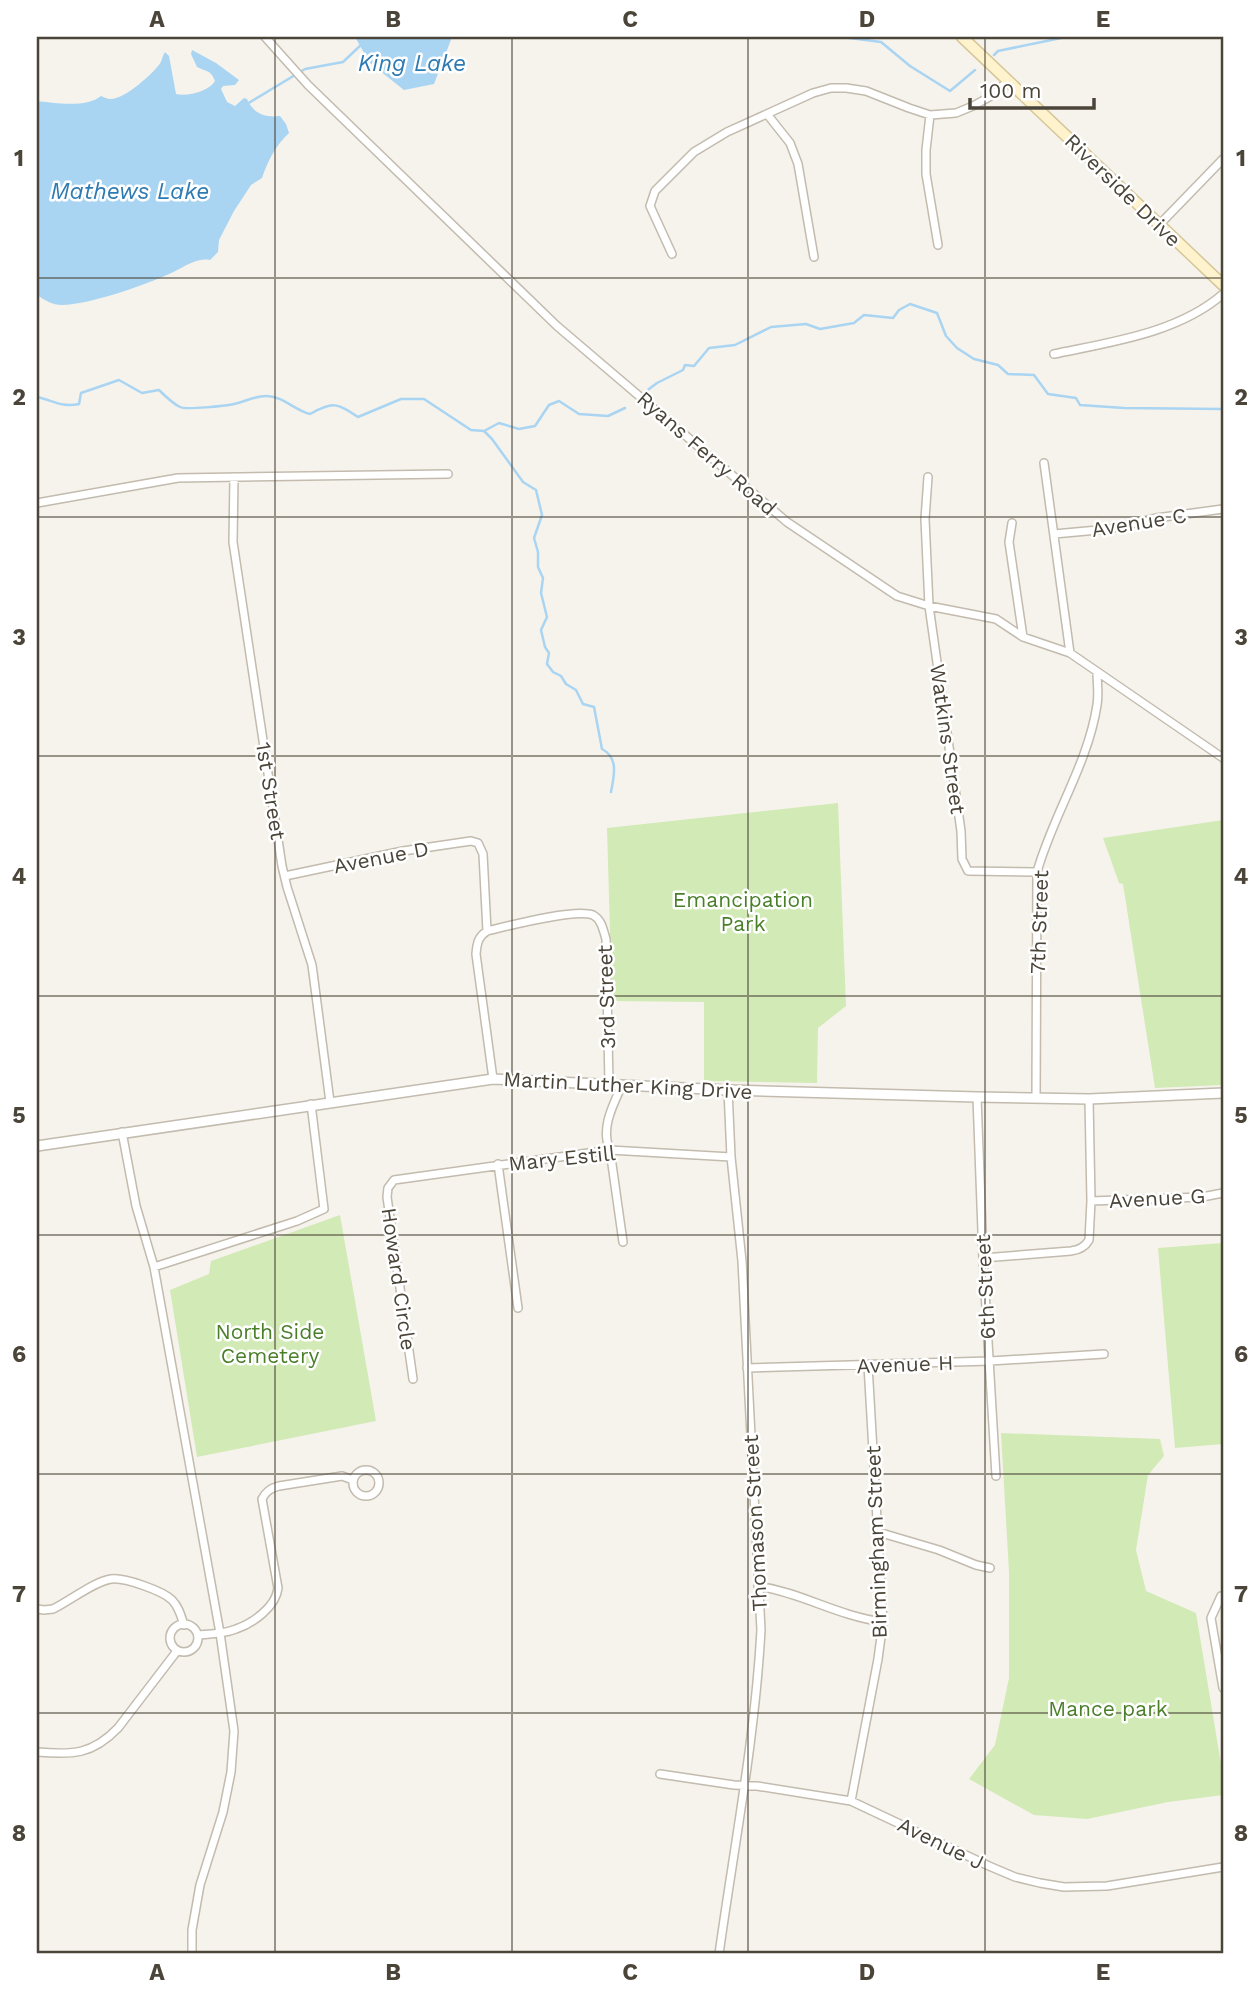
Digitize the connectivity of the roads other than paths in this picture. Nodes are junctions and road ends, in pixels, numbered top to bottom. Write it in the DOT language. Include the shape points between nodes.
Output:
graph roads {
  1 [pos="265,37"];
  2 [pos="962,37"];
  3 [pos="1008,81"];
  4 [pos="767,114"];
  5 [pos="930,115"];
  6 [pos="1223,159"];
  7 [pos="1160,224"];
  8 [pos="938,245"];
  9 [pos="672,254"];
  10 [pos="814,257"];
  11 [pos="1223,285"];
  12 [pos="1223,294"];
  13 [pos="1054,354"];
  14 [pos="1044,463"];
  15 [pos="448,474"];
  16 [pos="234,477"];
  17 [pos="928,477"];
  18 [pos="37,503"];
  19 [pos="1223,509"];
  20 [pos="1012,523"];
  21 [pos="1054,534"];
  22 [pos="929,606"];
  23 [pos="1023,637"];
  24 [pos="1070,653"];
  25 [pos="1097,672"];
  26 [pos="1223,758"];
  27 [pos="1037,872"];
  28 [pos="285,876"];
  29 [pos="487,931"];
  30 [pos="493,1079"];
  31 [pos="609,1084"];
  32 [pos="622,1085"];
  33 [pos="729,1090"];
  34 [pos="1223,1094"];
  35 [pos="977,1097"];
  36 [pos="1036,1098"];
  37 [pos="1089,1099"];
  38 [pos="330,1102"];
  39 [pos="312,1104"];
  40 [pos="122,1132"];
  41 [pos="37,1146"];
  42 [pos="610,1150"];
  43 [pos="731,1157"];
  44 [pos="498,1164"];
  45 [pos="394,1180"];
  46 [pos="1223,1193"];
  47 [pos="1091,1201"];
  48 [pos="623,1242"];
  49 [pos="983,1258"];
  50 [pos="154,1267"];
  51 [pos="518,1308"];
  52 [pos="1104,1354"];
  53 [pos="990,1362"];
  54 [pos="868,1366"];
  55 [pos="747,1368"];
  56 [pos="413,1379"];
  57 [pos="996,1476"];
  58 [pos="354,1480"];
  59 [pos="878,1532"];
  60 [pos="990,1568"];
  61 [pos="758,1586"];
  62 [pos="1222,1596"];
  63 [pos="37,1609"];
  64 [pos="883,1622"];
  65 [pos="184,1625"];
  66 [pos="220,1633"];
  67 [pos="198,1635"];
  68 [pos="177,1651"];
  69 [pos="1223,1688"];
  70 [pos="37,1752"];
  71 [pos="660,1774"];
  72 [pos="744,1785"];
  73 [pos="850,1801"];
  74 [pos="1223,1867"];
  75 [pos="192,1954"];
  76 [pos="719,1954"];
  1 -- 22 [label="street, Ryans Ferry Road" via="308,85 557,326 787,522 897,596"];
  2 -- 3 [label="main road, Riverside Drive"];
  3 -- 5 [label="street" via="973,106"];
  3 -- 7 [label="main road, Riverside Drive"];
  4 -- 5 [label="street" via="813,93 846,88"];
  4 -- 9 [label="street" via="694,152 655,191 650,206"];
  4 -- 10 [label="street" via="790,143 798,164"];
  5 -- 8 [label="street" via="926,174"];
  6 -- 7 [label="street"];
  7 -- 11 [label="main road, Riverside Drive"];
  12 -- 13 [label="street" via="1199,312 1160,328"];
  14 -- 21 [label="street"];
  15 -- 16 [label="street"];
  16 -- 18 [label="street" via="178,478"];
  16 -- 28 [label="street, 1st Street" via="233,542"];
  17 -- 22 [label="street, Watkins Street"];
  19 -- 21 [label="street, Avenue C"];
  20 -- 23 [label="street" via="1009,542"];
  21 -- 24 [label="street"];
  22 -- 23 [label="street, Ryans Ferry Road" via="996,619"];
  22 -- 27 [label="street, Watkins Street" via="962,859 968,871"];
  23 -- 24 [label="street, Ryans Ferry Road"];
  24 -- 25 [label="street, Ryans Ferry Road"];
  25 -- 26 [label="street, Ryans Ferry Road"];
  25 -- 27 [label="street, 7th Street" via="1097,704 1082,759"];
  27 -- 36 [label="street, 7th Street"];
  28 -- 29 [label="street, Avenue D" via="404,851 478,842 483,854"];
  28 -- 38 [label="street, 1st Street" via="312,965"];
  29 -- 30 [label="street" via="477,942 476,954"];
  29 -- 31 [label="street, 3rd Street" via="575,913 601,921 606,939"];
  30 -- 31 [label="street, Martin Luther King Drive"];
  30 -- 38 [label="street, Martin Luther King Drive"];
  31 -- 32 [label="street, Martin Luther King Drive"];
  32 -- 33 [label="street, Martin Luther King Drive"];
  32 -- 42 [label="street" via="609,1115 606,1142"];
  33 -- 35 [label="street, Martin Luther King Drive"];
  33 -- 43 [label="street, Thomason Street"];
  34 -- 37 [label="street, Martin Luther King Drive"];
  35 -- 36 [label="street, Martin Luther King Drive"];
  35 -- 49 [label="street, 6th Street"];
  36 -- 37 [label="street, Martin Luther King Drive"];
  37 -- 47 [label="street"];
  38 -- 39 [label="street, Martin Luther King Drive"];
  39 -- 40 [label="street, Martin Luther King Drive"];
  39 -- 50 [label="street" via="324,1209"];
  40 -- 41 [label="street, Martin Luther King Drive"];
  40 -- 50 [label="street"];
  42 -- 43 [label="street, Mary Estill"];
  42 -- 44 [label="street, Mary Estill"];
  42 -- 48 [label="street"];
  43 -- 55 [label="street, Thomason Street"];
  44 -- 45 [label="street, Mary Estill"];
  44 -- 51 [label="street"];
  45 -- 56 [label="street, Howard Circle" via="387,1197"];
  46 -- 47 [label="street, Avenue G"];
  47 -- 49 [label="street" via="1091,1233 1078,1250"];
  49 -- 53 [label="street, 6th Street"];
  50 -- 66 [label="street"];
  52 -- 53 [label="street, Avenue H"];
  53 -- 54 [label="street, Avenue H"];
  53 -- 57 [label="street, 6th Street"];
  54 -- 55 [label="street, Avenue H"];
  54 -- 59 [label="street, Birmingham Street"];
  55 -- 61 [label="street, Thomason Street"];
  58 -- 66 [label="street" via="342,1476 265,1492 262,1499 278,1595 254,1619"];
  59 -- 60 [label="street"];
  59 -- 64 [label="street, Birmingham Street"];
  61 -- 64 [label="street"];
  61 -- 72 [label="street, Thomason Street" via="759,1670"];
  62 -- 69 [label="street" via="1211,1618"];
  63 -- 65 [label="street" via="53,1609 102,1582 121,1579 171,1599"];
  64 -- 73 [label="street, Birmingham Street"];
  65 -- 67 [label="street"];
  65 -- 68 [label="street" via="171,1635"];
  66 -- 67 [label="street"];
  66 -- 75 [label="street" via="234,1731 231,1772 200,1885"];
  67 -- 68 [label="street" via="191,1651"];
  68 -- 70 [label="street" via="108,1738 75,1753"];
  71 -- 72 [label="street, Avenue J"];
  72 -- 73 [label="street, Avenue J"];
  72 -- 76 [label="street, Thomason Street"];
  73 -- 74 [label="street, Avenue J" via="989,1866 1041,1883 1107,1886"];
}
